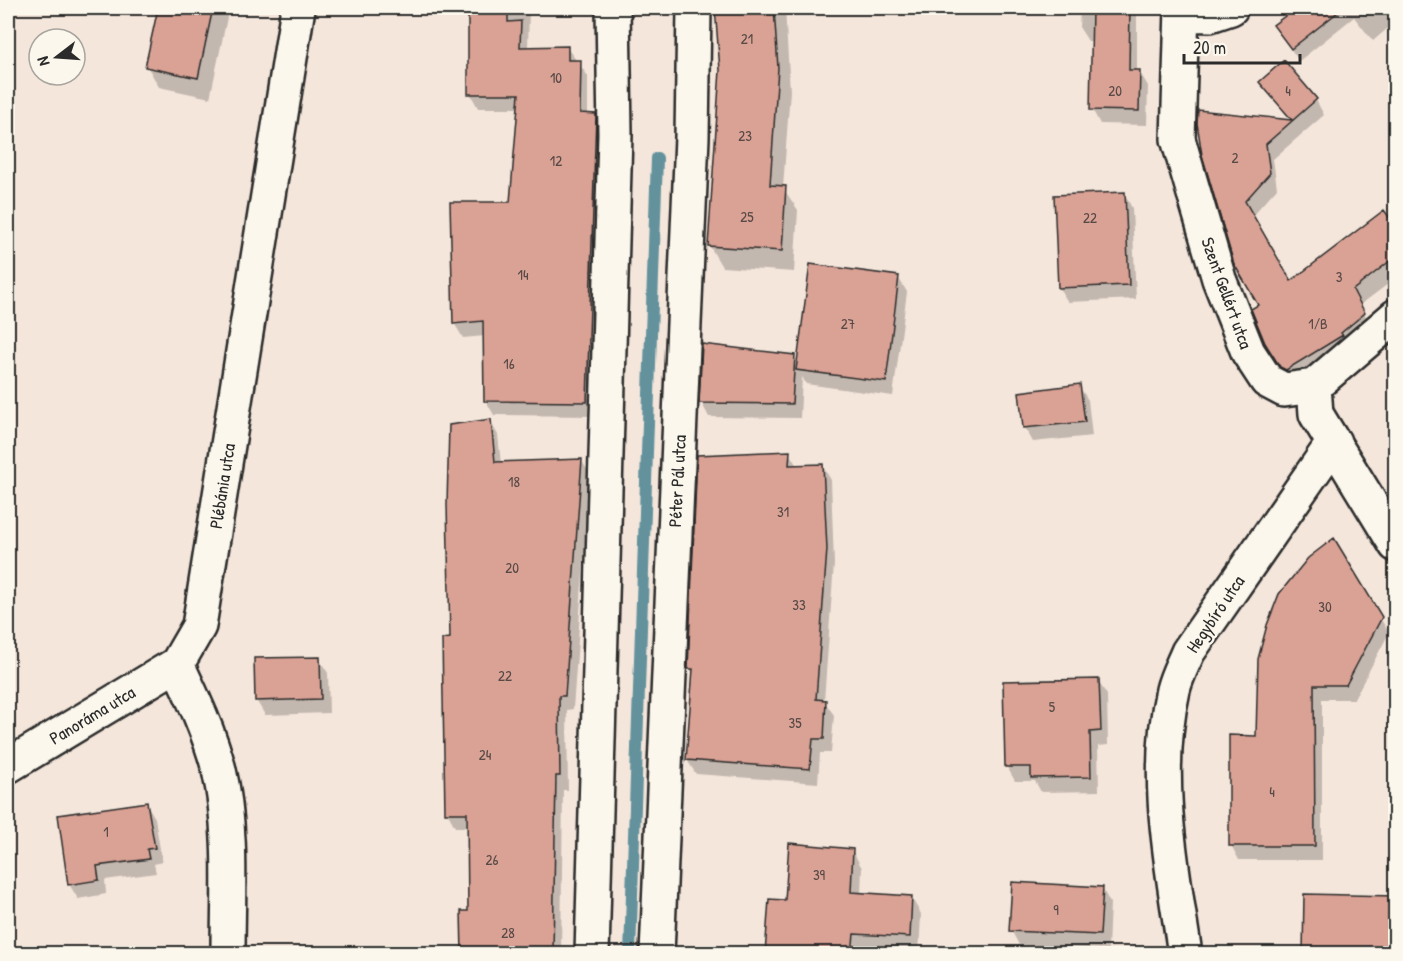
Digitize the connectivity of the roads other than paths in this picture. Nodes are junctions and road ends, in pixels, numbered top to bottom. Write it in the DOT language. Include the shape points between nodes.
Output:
graph roads {
  1 [pos="298,8"];
  2 [pos="613,8"];
  3 [pos="694,8"];
  4 [pos="1231,8"];
  5 [pos="1182,11"];
  6 [pos="1395,316"];
  7 [pos="1314,386"];
  8 [pos="1334,442"];
  9 [pos="1395,545"];
  10 [pos="177,664"];
  11 [pos="8,766"];
  12 [pos="228,954"];
  13 [pos="592,954"];
  14 [pos="657,954"];
  15 [pos="1185,954"];
  1 -- 10 [label="street, Plébánia utca" via="199,626"];
  2 -- 13 [label="street" via="615,134"];
  3 -- 14 [label="street, Péter Pál utca" via="691,168"];
  4 -- 5 [label="street" via="1210,15"];
  5 -- 7 [label="street, Szent Gellért utca" via="1178,139 1219,279 1248,352 1268,381 1284,390"];
  6 -- 7 [label="street"];
  7 -- 8 [label="street" via="1316,414"];
  8 -- 9 [label="street"];
  8 -- 15 [label="street, Hegybíró utca" via="1188,652 1173,688 1164,786"];
  10 -- 11 [label="street, Panoráma utca"];
  10 -- 12 [label="street" via="194,699 219,771 229,853"];
}
